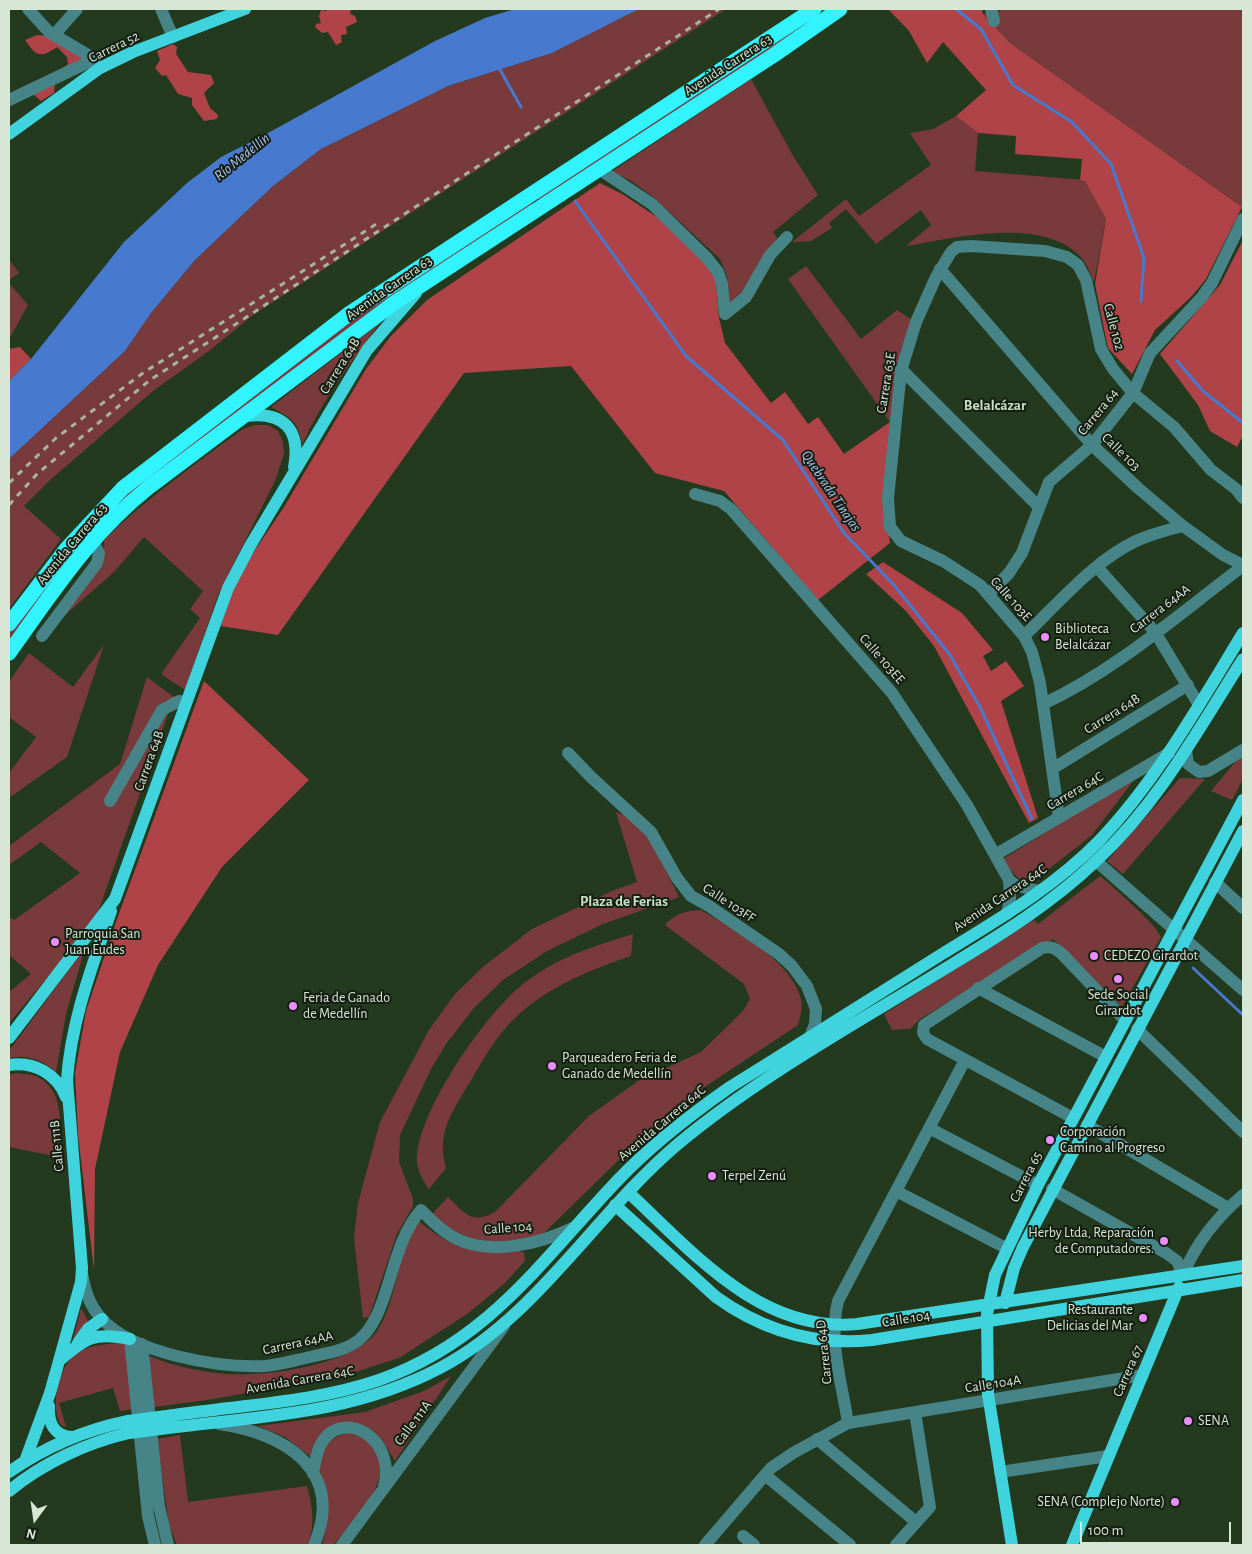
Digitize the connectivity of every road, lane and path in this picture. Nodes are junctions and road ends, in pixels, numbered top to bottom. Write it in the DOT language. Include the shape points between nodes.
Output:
graph roads {
  1 [pos="28,9"];
  2 [pos="77,9"];
  3 [pos="161,9"];
  4 [pos="245,9"];
  5 [pos="814,9"];
  6 [pos="840,9"];
  7 [pos="54,35"];
  8 [pos="173,37"];
  9 [pos="97,64"];
  10 [pos="9,100"];
  11 [pos="9,134"];
  12 [pos="599,168"];
  13 [pos="1243,221"];
  14 [pos="787,237"];
  15 [pos="957,248"];
  16 [pos="940,269"];
  17 [pos="428,280"];
  18 [pos="901,369"];
  19 [pos="1133,393"];
  20 [pos="246,416"];
  21 [pos="1092,445"];
  22 [pos="290,477"];
  23 [pos="695,494"];
  24 [pos="1243,498"];
  25 [pos="1039,507"];
  26 [pos="1183,526"];
  27 [pos="894,534"];
  28 [pos="92,540"];
  29 [pos="1243,566"];
  30 [pos="1097,567"];
  31 [pos="989,594"];
  32 [pos="9,624"];
  33 [pos="1155,632"];
  34 [pos="1243,633"];
  35 [pos="42,636"];
  36 [pos="1024,636"];
  37 [pos="9,653"];
  38 [pos="1243,659"];
  39 [pos="1188,685"];
  40 [pos="186,702"];
  41 [pos="1043,704"];
  42 [pos="1199,705"];
  43 [pos="1186,750"];
  44 [pos="1243,750"];
  45 [pos="568,753"];
  46 [pos="1169,753"];
  47 [pos="1052,769"];
  48 [pos="1243,800"];
  49 [pos="110,801"];
  50 [pos="1058,818"];
  51 [pos="1243,831"];
  52 [pos="995,855"];
  53 [pos="1096,861"];
  54 [pos="1009,880"];
  55 [pos="1215,882"];
  56 [pos="1040,891"];
  57 [pos="116,899"];
  58 [pos="1243,908"];
  59 [pos="1007,914"];
  60 [pos="1173,929"];
  61 [pos="1185,939"];
  62 [pos="978,988"];
  63 [pos="1243,990"];
  64 [pos="1125,1020"];
  65 [pos="1137,1029"];
  66 [pos="810,1037"];
  67 [pos="9,1038"];
  68 [pos="1106,1057"];
  69 [pos="965,1060"];
  70 [pos="9,1065"];
  71 [pos="68,1102"];
  72 [pos="1073,1118"];
  73 [pos="1087,1125"];
  74 [pos="929,1128"];
  75 [pos="1243,1132"];
  76 [pos="1038,1185"];
  77 [pos="1052,1189"];
  78 [pos="896,1191"];
  79 [pos="628,1192"];
  80 [pos="1243,1195"];
  81 [pos="615,1205"];
  82 [pos="1228,1208"];
  83 [pos="421,1210"];
  84 [pos="576,1226"];
  85 [pos="1006,1248"];
  86 [pos="1243,1266"];
  87 [pos="82,1268"];
  88 [pos="1184,1275"];
  89 [pos="1243,1280"];
  90 [pos="1177,1291"];
  91 [pos="1005,1303"];
  92 [pos="988,1305"];
  93 [pos="102,1319"];
  94 [pos="1004,1319"];
  95 [pos="508,1320"];
  96 [pos="987,1322"];
  97 [pos="834,1325"];
  98 [pos="136,1342"];
  99 [pos="835,1342"];
  100 [pos="76,1345"];
  101 [pos="60,1360"];
  102 [pos="1143,1375"];
  103 [pos="50,1393"];
  104 [pos="989,1400"];
  105 [pos="914,1412"];
  106 [pos="175,1421"];
  107 [pos="208,1423"];
  108 [pos="848,1423"];
  109 [pos="128,1427"];
  110 [pos="72,1437"];
  111 [pos="817,1439"];
  112 [pos="1108,1456"];
  113 [pos="24,1461"];
  114 [pos="9,1472"];
  115 [pos="1000,1472"];
  116 [pos="314,1474"];
  117 [pos="765,1475"];
  118 [pos="383,1488"];
  119 [pos="9,1492"];
  120 [pos="916,1522"];
  121 [pos="743,1536"];
  122 [pos="155,1545"];
  123 [pos="168,1545"];
  124 [pos="314,1545"];
  125 [pos="343,1545"];
  126 [pos="705,1545"];
  127 [pos="754,1545"];
  128 [pos="850,1545"];
  129 [pos="896,1545"];
  130 [pos="1012,1545"];
  131 [pos="1072,1545"];
  1 -- 7 [label="street"];
  2 -- 7 [label="street"];
  3 -- 8 [label="street"];
  4 -- 8 [label="main road, Carrera 52"];
  5 -- 32 [label="highway, Avenida Carrera 63" via="350,312 159,458 104,506 49,568"];
  6 -- 12 [label="highway, Avenida Carrera 63"];
  7 -- 9 [label="street"];
  8 -- 9 [label="main road, Carrera 52"];
  9 -- 10 [label="street"];
  9 -- 11 [label="main road, Carrera 52"];
  12 -- 14 [label="street" via="652,204 707,258 718,272 722,284 725,314 746,297 770,255"];
  12 -- 17 [label="highway, Avenida Carrera 63"];
  13 -- 19 [label="street, Carrera 64" via="1212,284 1150,353"];
  15 -- 16 [label="street, Carrera 63E" via="946,257"];
  15 -- 19 [label="street, Calle 102" via="972,246 1045,251 1067,257 1078,265 1086,280 1101,349"];
  16 -- 18 [label="street, Carrera 63E" via="916,322"];
  16 -- 21 [label="street, Calle 103"];
  17 -- 20 [label="highway, Avenida Carrera 63" via="361,326"];
  17 -- 22 [label="main road, Carrera 64B" via="367,350"];
  18 -- 25 [label="street"];
  18 -- 27 [label="street, Carrera 63E" via="888,498 888,515"];
  19 -- 21 [label="street, Carrera 64"];
  19 -- 24 [label="street, Calle 102" via="1174,427 1211,470"];
  20 -- 22 [label="main road, Carrera 64B" via="270,416 291,430 296,456"];
  20 -- 28 [label="highway, Avenida Carrera 63" via="119,511"];
  21 -- 25 [label="street, Carrera 64" via="1049,482"];
  21 -- 26 [label="street, Calle 103"];
  22 -- 40 [label="main road, Carrera 64B" via="228,588"];
  23 -- 52 [label="street, Calle 103EE" via="720,501 731,510 892,693"];
  25 -- 31 [label="street, Carrera 64" via="1022,553"];
  26 -- 29 [label="street, Calle 103"];
  26 -- 30 [label="street" via="1134,542"];
  27 -- 31 [label="street, Calle 103E" via="911,547 962,572"];
  28 -- 35 [label="street" via="99,553 95,566"];
  28 -- 37 [label="highway, Avenida Carrera 63"];
  29 -- 33 [label="street, Carrera 64AA"];
  30 -- 33 [label="street"];
  30 -- 36 [label="street"];
  31 -- 36 [label="street, Calle 103E"];
  33 -- 39 [label="street"];
  33 -- 41 [label="street, Carrera 64AA" via="1076,689"];
  34 -- 42 [label="main road, Avenida Carrera 64C"];
  36 -- 41 [label="street, Calle 103E" via="1036,667"];
  38 -- 43 [label="main road, Avenida Carrera 64C"];
  39 -- 42 [label="street"];
  39 -- 47 [label="street, Carrera 64B"];
  40 -- 49 [label="street" via="179,701 162,710"];
  40 -- 57 [label="main road, Carrera 64B"];
  41 -- 47 [label="street, Calle 103E"];
  42 -- 46 [label="main road, Avenida Carrera 64C"];
  43 -- 44 [label="street" via="1188,764 1199,772 1208,771"];
  43 -- 53 [label="main road, Avenida Carrera 64C" via="1148,806"];
  45 -- 66 [label="street, Calle 103FF" via="652,832 691,896 792,966 807,986 816,1008"];
  46 -- 50 [label="street, Carrera 64C"];
  46 -- 56 [label="main road, Avenida Carrera 64C" via="1098,842"];
  47 -- 50 [label="street, Calle 103E"];
  48 -- 60 [label="main road, Carrera 65"];
  50 -- 52 [label="street, Carrera 64C"];
  51 -- 55 [label="main road, Carrera 65"];
  52 -- 54 [label="street, Calle 103EE"];
  53 -- 60 [label="street"];
  53 -- 79 [label="main road, Avenida Carrera 64C" via="1034,912 738,1098 676,1146"];
  54 -- 56 [label="street" via="1023,889"];
  54 -- 59 [label="street, Calle 103EE"];
  55 -- 58 [label="street"];
  55 -- 61 [label="main road, Carrera 65"];
  56 -- 59 [label="main road, Avenida Carrera 64C"];
  57 -- 67 [label="main road, Carrera 64B"];
  57 -- 71 [label="main road, Calle 111B" via="74,1029 68,1062"];
  59 -- 66 [label="main road, Avenida Carrera 64C"];
  60 -- 61 [label="street"];
  60 -- 64 [label="main road, Carrera 65"];
  61 -- 63 [label="street"];
  61 -- 65 [label="main road, Carrera 65"];
  62 -- 64 [label="street" via="1042,948 1054,947"];
  62 -- 68 [label="street"];
  62 -- 69 [label="street" via="924,1025 923,1033 927,1039"];
  64 -- 68 [label="main road, Carrera 65"];
  65 -- 73 [label="main road, Carrera 65"];
  65 -- 75 [label="street"];
  66 -- 84 [label="main road, Avenida Carrera 64C" via="730,1087 674,1129 617,1181"];
  68 -- 72 [label="main road, Carrera 65"];
  69 -- 72 [label="street"];
  69 -- 74 [label="street, Carrera 64D"];
  70 -- 71 [label="main road" via="21,1063 43,1070 61,1086"];
  71 -- 87 [label="main road, Calle 111B"];
  72 -- 76 [label="main road, Carrera 65"];
  73 -- 77 [label="main road, Carrera 65"];
  73 -- 82 [label="street"];
  74 -- 76 [label="street"];
  74 -- 78 [label="street, Carrera 64D"];
  76 -- 85 [label="main road, Carrera 65"];
  77 -- 88 [label="street" via="1166,1253 1177,1261"];
  77 -- 91 [label="main road, Carrera 65" via="1018,1258"];
  78 -- 85 [label="street"];
  78 -- 97 [label="street, Carrera 64D" via="838,1301"];
  79 -- 81 [label="main road, Avenida Carrera 64C"];
  79 -- 97 [label="main road, Calle 104" via="737,1289 780,1312"];
  80 -- 82 [label="street, Carrera 67"];
  81 -- 95 [label="main road, Avenida Carrera 64C"];
  81 -- 99 [label="main road, Calle 104" via="734,1310 769,1327"];
  82 -- 88 [label="street, Carrera 67" via="1202,1239"];
  83 -- 84 [label="street, Calle 104" via="455,1238 482,1245 532,1242"];
  83 -- 98 [label="street, Carrera 64AA" via="403,1237 373,1321 362,1337 350,1346 259,1366 208,1362"];
  84 -- 106 [label="main road, Avenida Carrera 64C" via="494,1313 451,1345 409,1368 380,1380 331,1393"];
  85 -- 92 [label="main road, Carrera 65"];
  86 -- 88 [label="main road, Calle 104"];
  87 -- 93 [label="street, Carrera 64AA" via="89,1300"];
  87 -- 101 [label="main road, Calle 111B"];
  88 -- 90 [label="main road, Carrera 67"];
  88 -- 91 [label="main road, Calle 104"];
  89 -- 90 [label="main road, Calle 104"];
  90 -- 94 [label="main road, Calle 104"];
  90 -- 102 [label="main road, Carrera 67"];
  91 -- 92 [label="main road, Calle 104"];
  91 -- 94 [label="street, Carrera 65"];
  92 -- 96 [label="main road, Carrera 65"];
  92 -- 97 [label="main road, Calle 104"];
  93 -- 98 [label="street, Carrera 64AA"];
  93 -- 100 [label="main road" via="88,1328"];
  94 -- 96 [label="main road, Calle 104"];
  95 -- 107 [label="main road, Avenida Carrera 64C" via="464,1355 392,1391 334,1406"];
  95 -- 118 [label="street, Calle 111A"];
  96 -- 99 [label="main road, Calle 104" via="872,1340"];
  96 -- 104 [label="main road, Carrera 65"];
  97 -- 99 [label="street, Carrera 64D"];
  98 -- 100 [label="main road" via="94,1336"];
  98 -- 122 [label="street" via="148,1516"];
  98 -- 123 [label="street" via="159,1506"];
  99 -- 108 [label="street, Carrera 64D"];
  100 -- 101 [label="main road"];
  101 -- 103 [label="main road, Calle 111B"];
  102 -- 104 [label="street, Calle 104A"];
  102 -- 112 [label="main road, Carrera 67"];
  103 -- 110 [label="main road, Calle 111B" via="48,1416 51,1426 60,1434"];
  103 -- 113 [label="main road, Calle 111B"];
  104 -- 105 [label="street, Calle 104A"];
  104 -- 115 [label="main road, Carrera 65"];
  105 -- 108 [label="street, Calle 104A"];
  105 -- 120 [label="street" via="930,1506"];
  106 -- 107 [label="main road, Avenida Carrera 64C"];
  106 -- 109 [label="main road, Avenida Carrera 64C, bridge"];
  107 -- 116 [label="street" via="254,1432 284,1444"];
  108 -- 111 [label="street"];
  109 -- 110 [label="main road, Avenida Carrera 64C"];
  109 -- 119 [label="main road, Avenida Carrera 64C" via="66,1456 28,1477"];
  110 -- 113 [label="main road, Avenida Carrera 64C"];
  111 -- 117 [label="street" via="779,1462"];
  111 -- 120 [label="street"];
  112 -- 115 [label="street"];
  112 -- 131 [label="main road, Carrera 67"];
  113 -- 114 [label="main road, Avenida Carrera 64C"];
  115 -- 130 [label="main road, Carrera 65"];
  116 -- 118 [label="street" via="318,1450 326,1437 342,1429 355,1430 371,1436 383,1452 387,1474"];
  116 -- 124 [label="street" via="322,1506 322,1522"];
  117 -- 126 [label="street"];
  117 -- 128 [label="street"];
  118 -- 125 [label="street, Calle 111A"];
  120 -- 129 [label="street"];
  121 -- 127 [label="street"];
}
